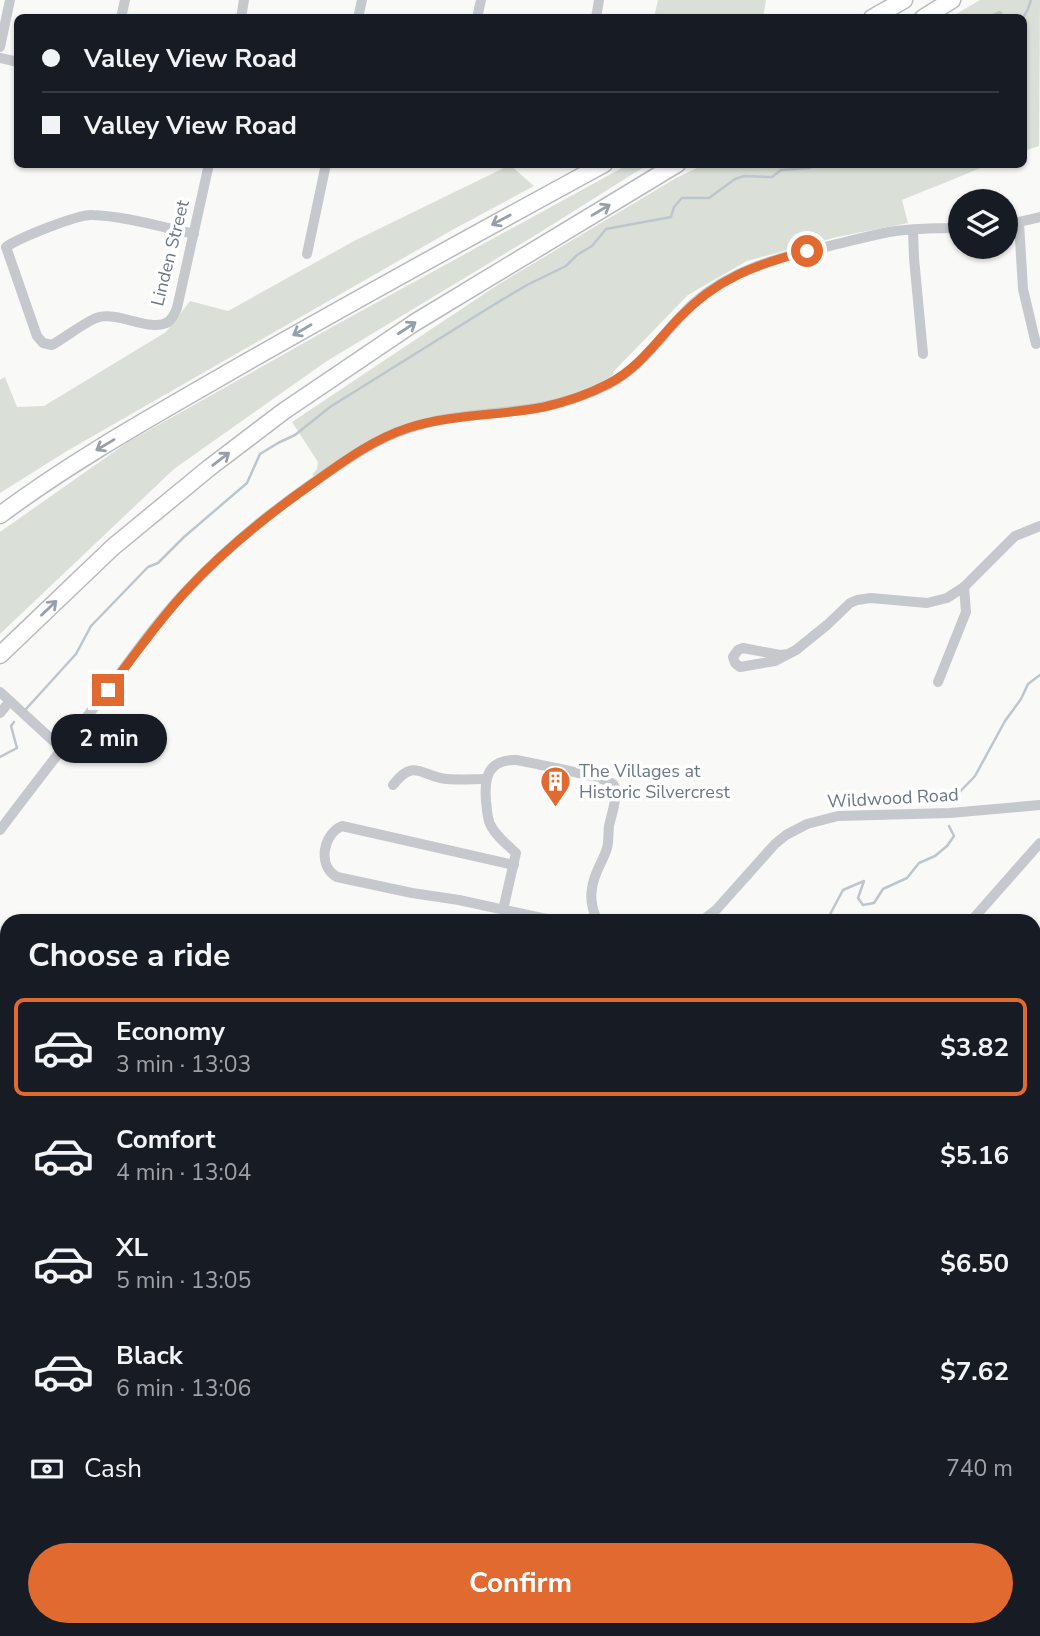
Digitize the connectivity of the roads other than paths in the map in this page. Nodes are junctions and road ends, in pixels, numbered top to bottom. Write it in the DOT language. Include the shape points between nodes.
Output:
graph roads {
  1 [pos="10,0"];
  2 [pos="904,0"];
  3 [pos="952,0"];
  4 [pos="880,14"];
  5 [pos="929,14"];
  6 [pos="0,47"];
  7 [pos="208,168"];
  8 [pos="325,168"];
  9 [pos="597,168"];
  10 [pos="670,168"];
  11 [pos="1040,217"];
  12 [pos="1019,223"];
  13 [pos="948,229"];
  14 [pos="913,230"];
  15 [pos="194,234"];
  16 [pos="307,254"];
  17 [pos="1036,344"];
  18 [pos="923,354"];
  19 [pos="0,515"];
  20 [pos="1040,526"];
  21 [pos="964,587"];
  22 [pos="788,654"];
  23 [pos="0,655"];
  24 [pos="938,682"];
  25 [pos="0,692"];
  26 [pos="10,701"];
  27 [pos="0,713"];
  28 [pos="62,749"];
  29 [pos="486,779"];
  30 [pos="393,785"];
  31 [pos="1040,805"];
  32 [pos="0,830"];
  33 [pos="1040,843"];
  34 [pos="514,865"];
  35 [pos="503,910"];
  36 [pos="522,914"];
  37 [pos="595,914"];
  38 [pos="711,914"];
  39 [pos="977,914"];
  1 -- 6 [label="street"];
  2 -- 4 [label="highway"];
  3 -- 5 [label="highway"];
  7 -- 15 [label="street, Linden Street"];
  8 -- 16 [label="street"];
  9 -- 19 [label="highway, one-way" via="161,411"];
  23 -- 10 [label="highway, one-way" via="113,548 284,411 414,323"];
  11 -- 12 [label="street"];
  12 -- 17 [label="street" via="1023,289"];
  13 -- 14 [label="street"];
  14 -- 18 [label="street"];
  14 -- 28 [label="street" via="807,251 746,270 695,303 627,372 583,395 546,406 418,425 357,453 291,498 213,564 170,609"];
  15 -- 15 [label="street, Linden Street" via="170,321 158,325 96,318 52,345 37,336 6,247 89,214"];
  20 -- 21 [label="street" via="1016,536"];
  21 -- 22 [label="street" via="934,602 864,598 850,603"];
  21 -- 24 [label="street" via="966,612"];
  25 -- 26 [label="street"];
  26 -- 27 [label="street"];
  26 -- 28 [label="street"];
  28 -- 32 [label="street"];
  29 -- 30 [label="street" via="445,779 411,770"];
  29 -- 34 [label="street" via="489,824 516,853"];
  29 -- 37 [label="street" via="495,765 510,760 612,783 616,789 608,843 591,891"];
  31 -- 38 [label="street, Wildwood Road" via="848,815 807,824 775,844"];
  33 -- 39 [label="street"];
  34 -- 35 [label="street"];
  34 -- 35 [label="street" via="342,826 328,840 325,863 337,877"];
  35 -- 36 [label="street"];
}
